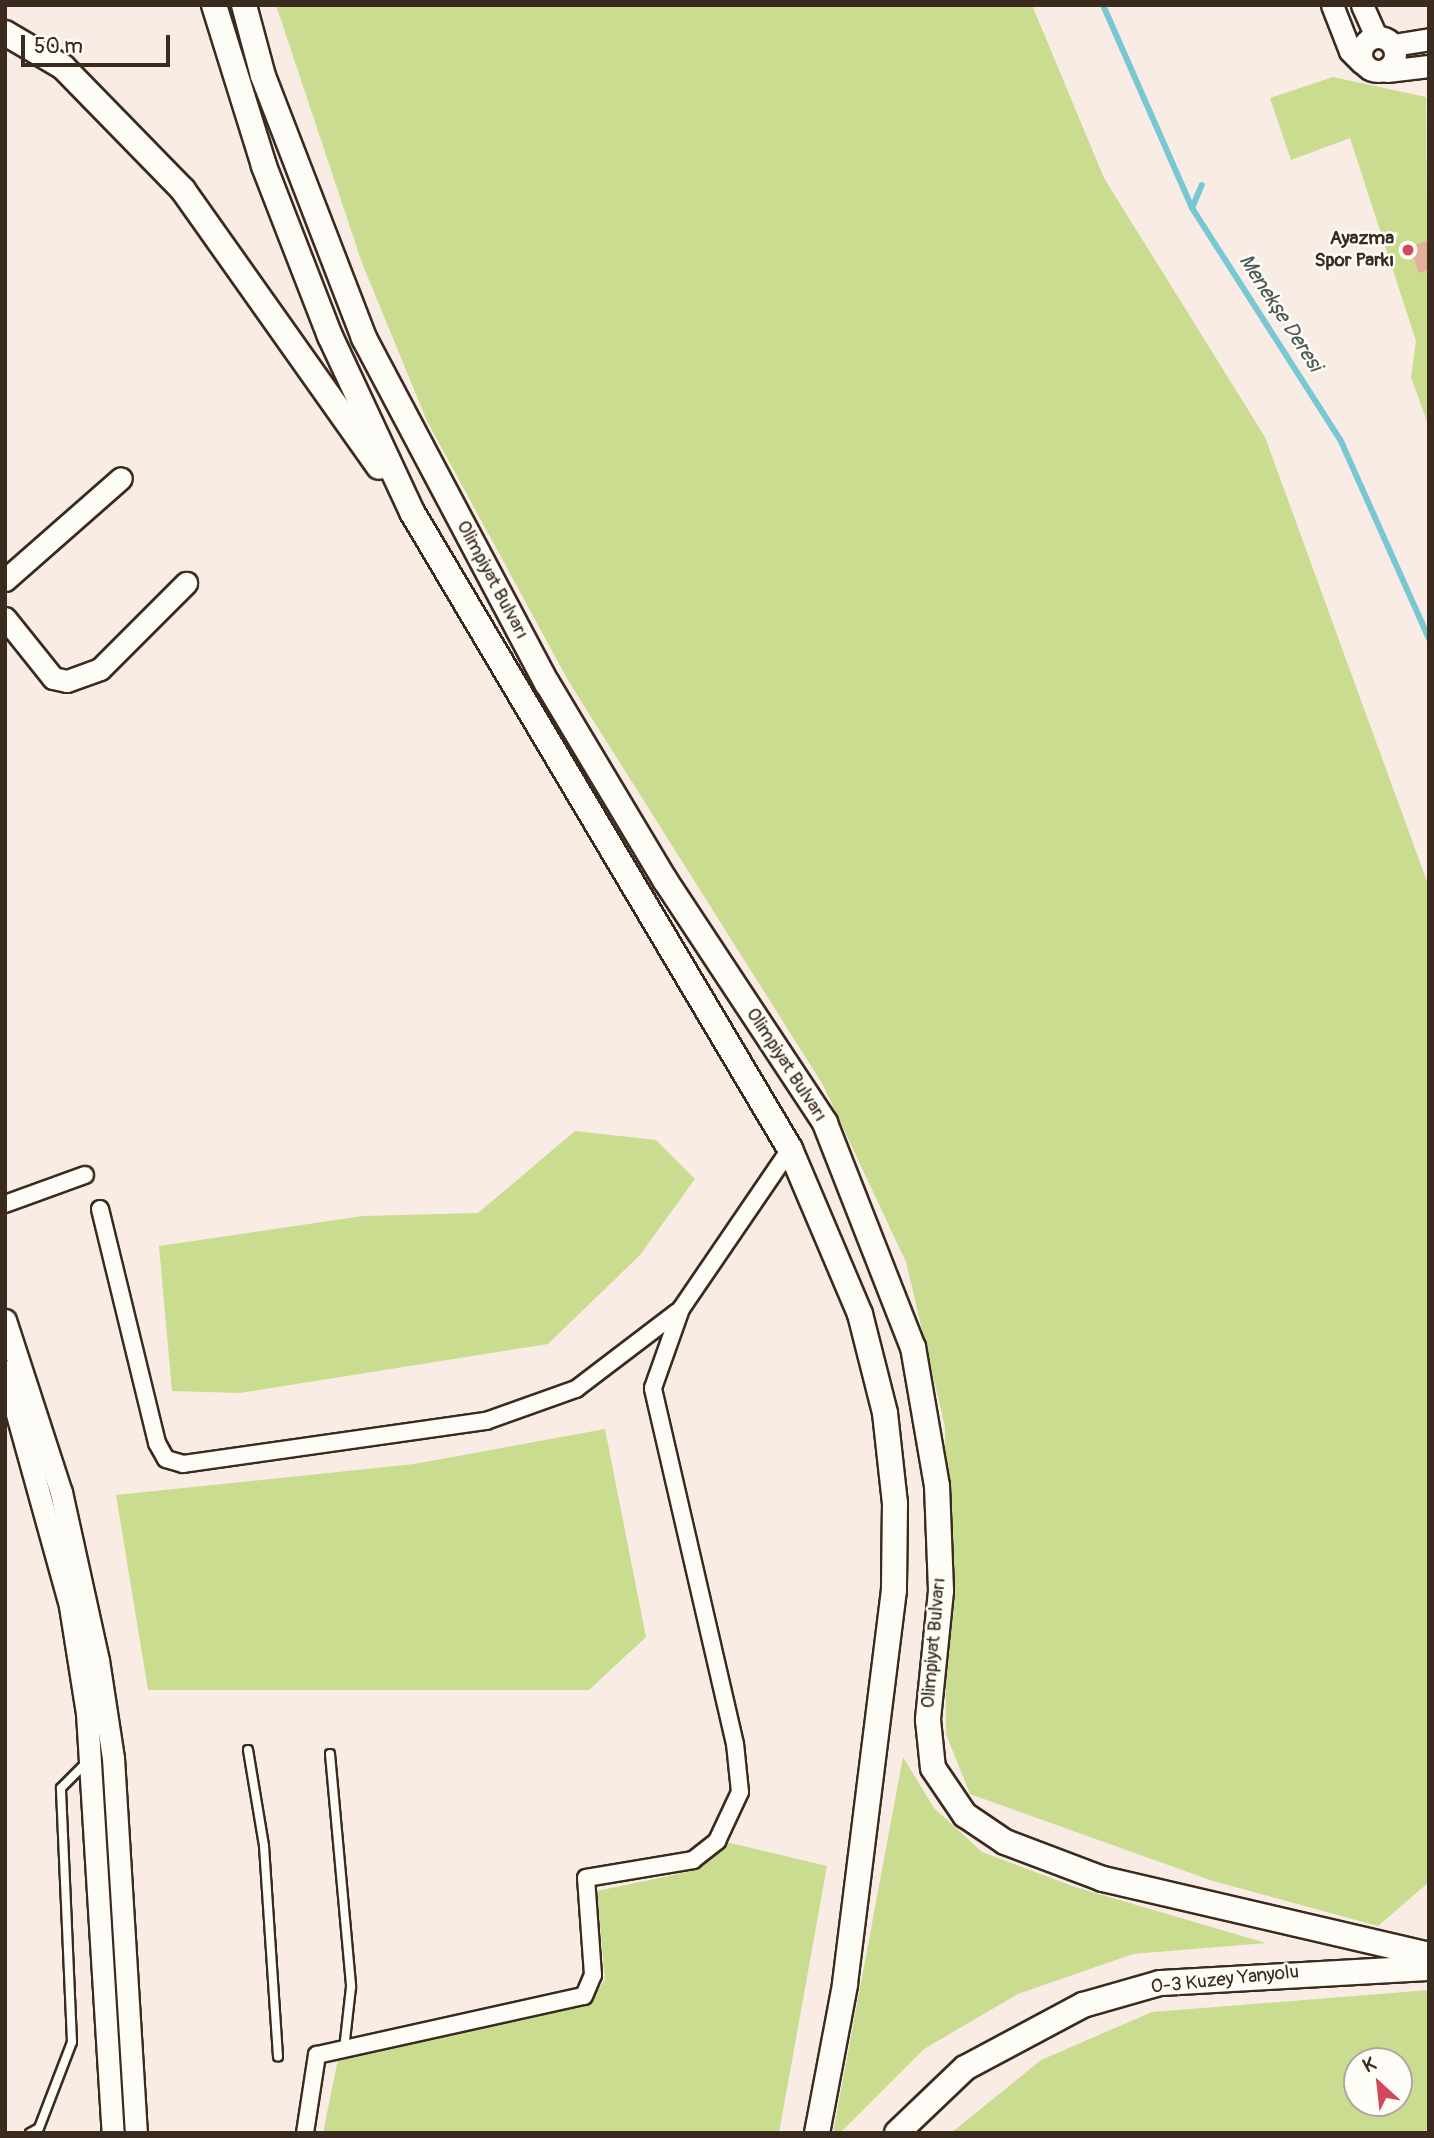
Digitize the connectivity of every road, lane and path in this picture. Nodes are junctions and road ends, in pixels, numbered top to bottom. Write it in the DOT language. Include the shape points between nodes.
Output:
graph roads {
  1 [pos="214,5"];
  2 [pos="244,5"];
  3 [pos="1332,5"];
  4 [pos="1362,5"];
  5 [pos="5,33"];
  6 [pos="1429,39"];
  7 [pos="1385,40"];
  8 [pos="1362,63"];
  9 [pos="1429,66"];
  10 [pos="1387,71"];
  11 [pos="121,478"];
  12 [pos="412,512"];
  13 [pos="5,580"];
  14 [pos="186,583"];
  15 [pos="5,618"];
  16 [pos="790,1149"];
  17 [pos="85,1175"];
  18 [pos="5,1204"];
  19 [pos="100,1209"];
  20 [pos="681,1309"];
  21 [pos="5,1320"];
  22 [pos="5,1371"];
  23 [pos="248,1750"];
  24 [pos="330,1754"];
  25 [pos="93,1757"];
  26 [pos="1429,1955"];
  27 [pos="1429,1968"];
  28 [pos="344,2049"];
  29 [pos="278,2057"];
  30 [pos="30,2133"];
  31 [pos="113,2133"];
  32 [pos="136,2133"];
  33 [pos="305,2133"];
  34 [pos="817,2133"];
  35 [pos="897,2133"];
  1 -- 12 [label="main road, Olimpiyat Bulvarı" via="264,166 330,336"];
  2 -- 26 [label="main road, Olimpiyat Bulvarı" via="263,76 364,338 554,695 665,880 825,1123 913,1347 937,1486 941,1591 928,1720 933,1768 965,1815 1004,1842 1103,1879"];
  3 -- 8 [label="street" via="1350,51"];
  4 -- 7 [label="street"];
  5 -- 12 [label="main road" via="63,67 183,190"];
  6 -- 7 [label="street"];
  7 -- 8 [label="street" via="1362,48"];
  7 -- 10 [label="street"];
  8 -- 10 [label="street"];
  9 -- 10 [label="street"];
  11 -- 13 [label="street"];
  12 -- 16 [label="main road, Olimpiyat Bulvarı"];
  14 -- 15 [label="street" via="100,669 67,681 53,678"];
  16 -- 20 [label="street"];
  16 -- 34 [label="main road, Olimpiyat Bulvarı" via="860,1314 885,1413 895,1503 894,1590 845,1985"];
  17 -- 18 [label="street"];
  19 -- 20 [label="street" via="153,1430 166,1459 183,1464 486,1422 576,1390"];
  20 -- 28 [label="street" via="653,1388 735,1744 740,1792 717,1841 693,1860 586,1878 593,1975 584,1996"];
  21 -- 32 [label="street" via="61,1492 98,1660 113,1758"];
  22 -- 25 [label="street" via="71,1606"];
  23 -- 29 [label="lane" via="264,1846"];
  24 -- 28 [label="lane" via="351,1987"];
  25 -- 30 [label="lane" via="61,1788 72,2042 39,2128"];
  25 -- 31 [label="street"];
  27 -- 35 [label="main road, O-3 Kuzey Yanyolu" via="1160,1983 1083,2005 965,2068"];
  28 -- 33 [label="street" via="317,2054"];
}
